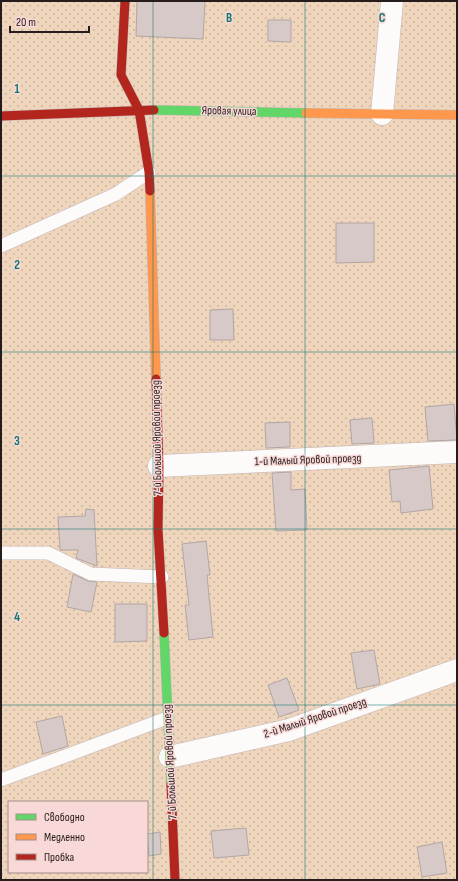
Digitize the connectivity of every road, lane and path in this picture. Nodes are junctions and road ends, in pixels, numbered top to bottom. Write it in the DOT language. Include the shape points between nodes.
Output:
graph roads {
  1 [pos="126,1"];
  2 [pos="392,1"];
  3 [pos="139,110"];
  4 [pos="382,114"];
  5 [pos="457,115"];
  6 [pos="1,116"];
  7 [pos="149,172"];
  8 [pos="1,246"];
  9 [pos="457,452"];
  10 [pos="159,466"];
  11 [pos="1,553"];
  12 [pos="162,577"];
  13 [pos="457,670"];
  14 [pos="167,718"];
  15 [pos="170,757"];
  16 [pos="1,780"];
  17 [pos="175,880"];
  1 -- 3 [label="street, 7-й Большой Яровой проезд" via="121,75"];
  2 -- 4 [label="street"];
  3 -- 4 [label="street, Яровая улица"];
  3 -- 6 [label="street, Яровая улица"];
  3 -- 7 [label="street, 7-й Большой Яровой проезд"];
  4 -- 5 [label="street, Яровая улица"];
  7 -- 8 [label="lane" via="116,194"];
  7 -- 10 [label="street, 7-й Большой Яровой проезд"];
  9 -- 10 [label="street, 1-й Малый Яровой проезд"];
  10 -- 12 [label="street, 7-й Большой Яровой проезд" via="158,530"];
  11 -- 12 [label="lane" via="48,553 91,574"];
  12 -- 14 [label="street, 7-й Большой Яровой проезд"];
  13 -- 15 [label="street, 2-й Малый Яровой проезд" via="289,730"];
  14 -- 15 [label="street, 7-й Большой Яровой проезд"];
  14 -- 16 [label="lane"];
  15 -- 17 [label="street, 7-й Большой Яровой проезд"];
}
